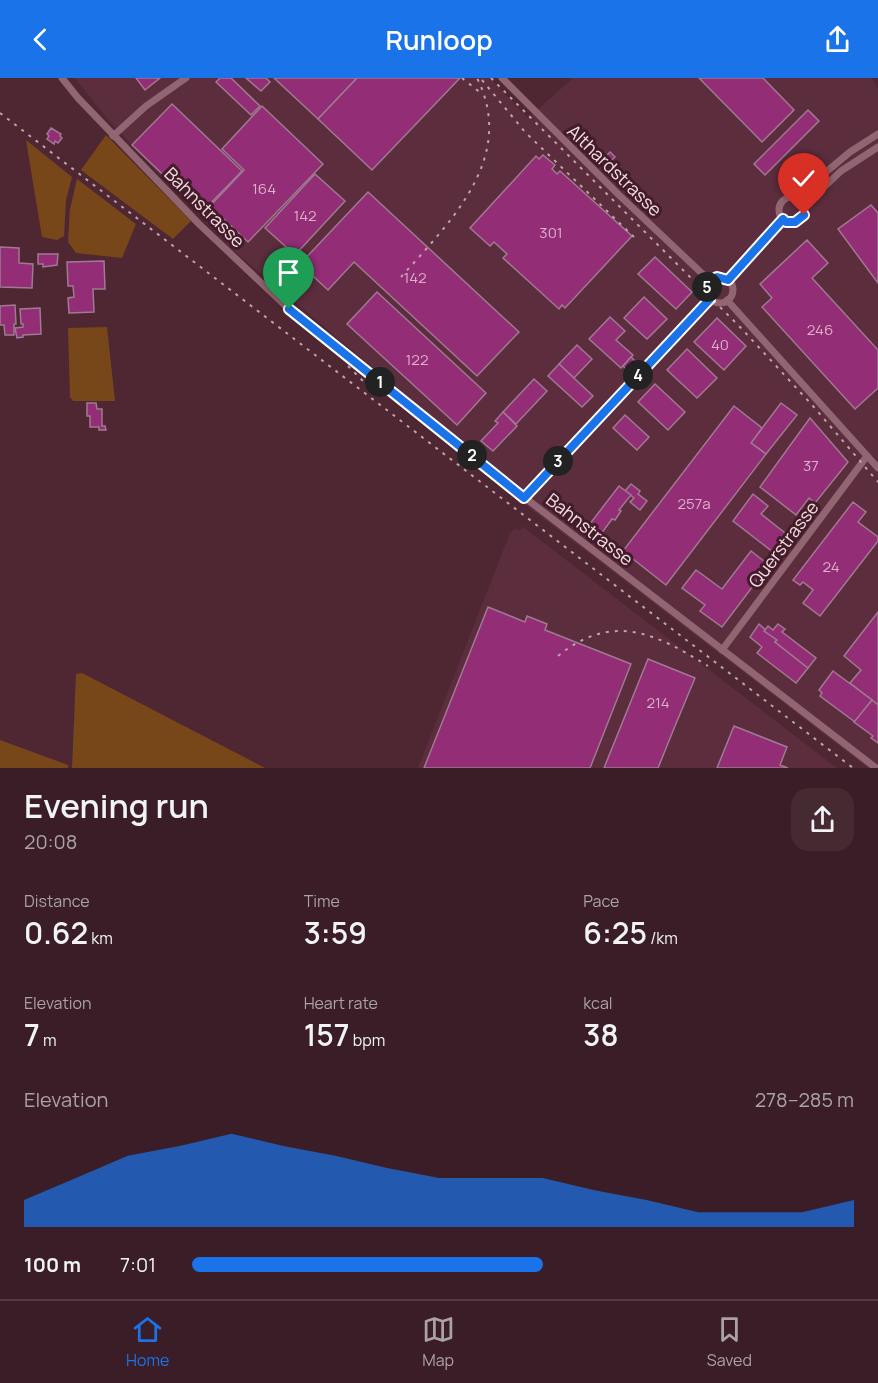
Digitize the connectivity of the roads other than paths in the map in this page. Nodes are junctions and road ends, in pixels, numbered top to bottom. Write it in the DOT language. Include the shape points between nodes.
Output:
graph roads {
  1 [pos="62,78"];
  2 [pos="186,78"];
  3 [pos="502,78"];
  4 [pos="878,134"];
  5 [pos="113,136"];
  6 [pos="878,147"];
  7 [pos="796,197"];
  8 [pos="805,205"];
  9 [pos="783,219"];
  10 [pos="728,280"];
  11 [pos="710,281"];
  12 [pos="710,299"];
  13 [pos="727,300"];
  14 [pos="867,456"];
  15 [pos="878,468"];
  16 [pos="524,498"];
  17 [pos="722,650"];
  18 [pos="876,768"];
  1 -- 5 [label="street, Bahnstrasse"];
  2 -- 5 [label="street"];
  3 -- 11 [label="street, Althardstrasse"];
  4 -- 7 [label="street"];
  5 -- 16 [label="street, Bahnstrasse" via="198,224 289,309"];
  6 -- 8 [label="street" via="842,170"];
  7 -- 8 [label="street"];
  7 -- 9 [label="street" via="782,201 779,210"];
  8 -- 9 [label="street" via="800,220 791,223"];
  9 -- 10 [label="street"];
  10 -- 11 [label="street" via="717,277"];
  10 -- 13 [label="street" via="733,290"];
  11 -- 12 [label="street" via="706,290"];
  12 -- 13 [label="street" via="720,303"];
  12 -- 16 [label="street"];
  13 -- 14 [label="street"];
  14 -- 15 [label="street"];
  14 -- 17 [label="street, Querstrasse"];
  16 -- 17 [label="street, Bahnstrasse"];
  17 -- 18 [label="street, Bahnstrasse"];
}
